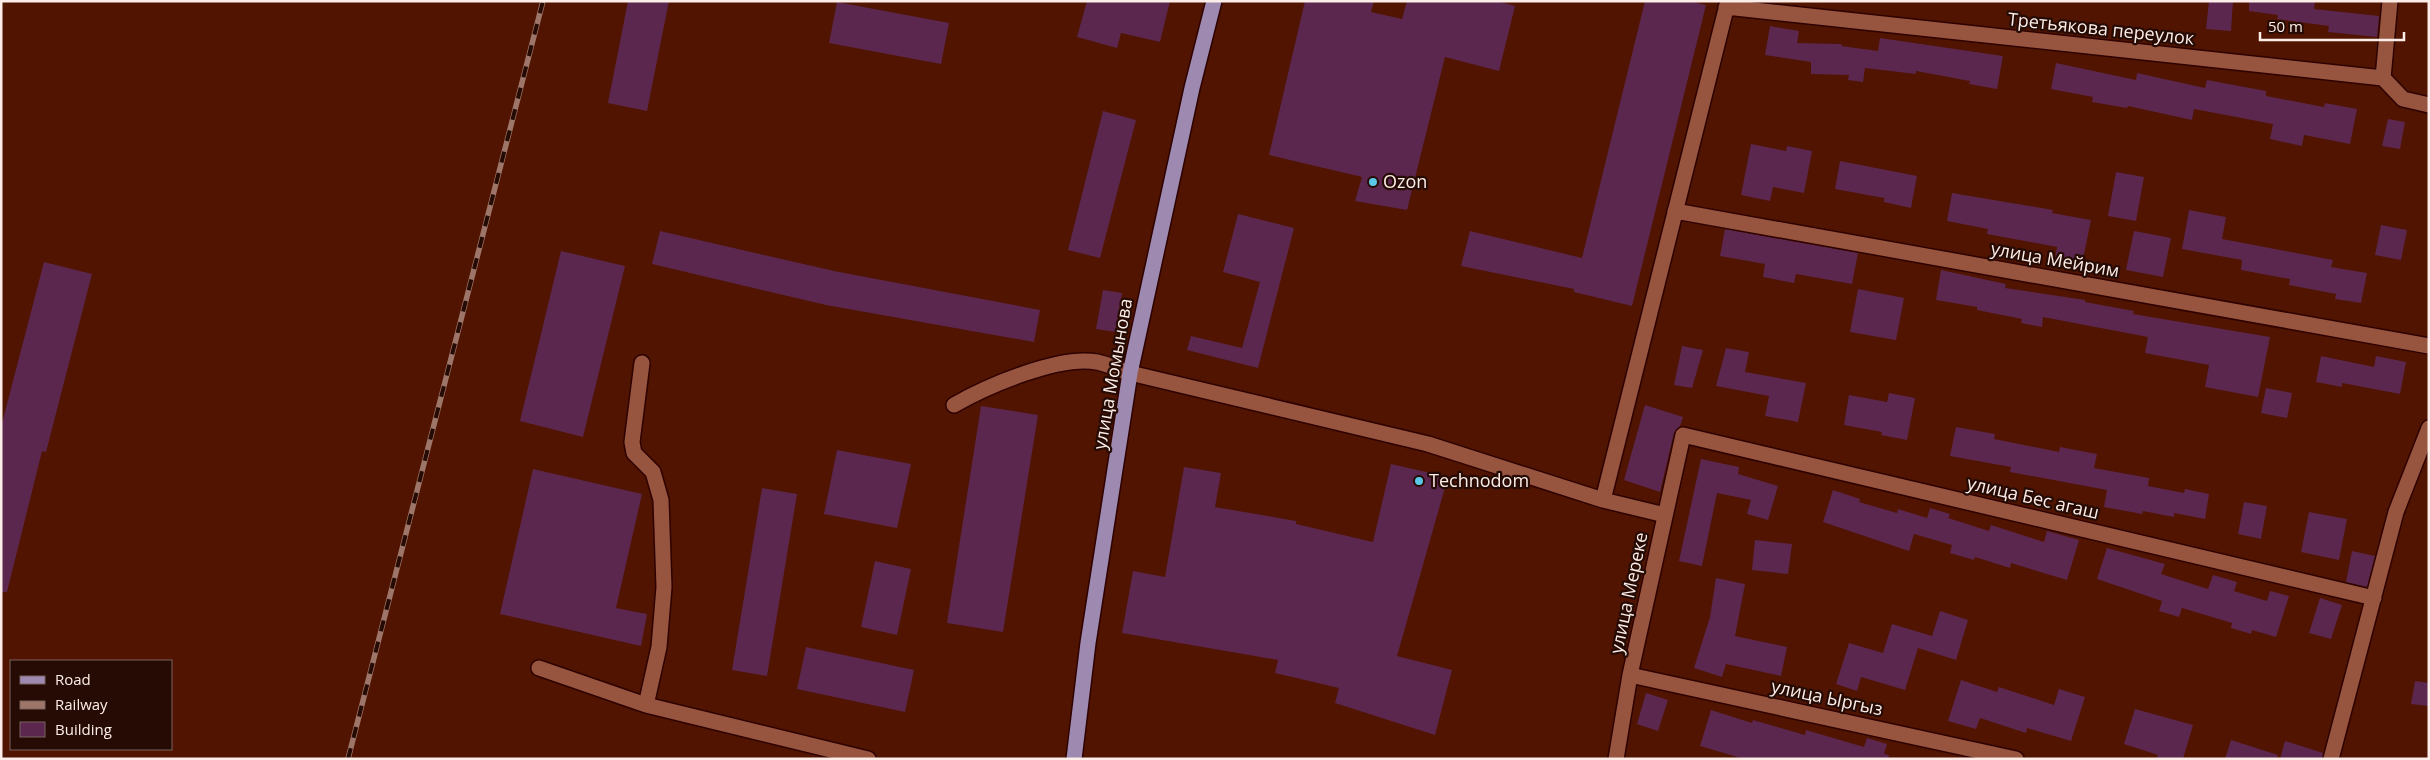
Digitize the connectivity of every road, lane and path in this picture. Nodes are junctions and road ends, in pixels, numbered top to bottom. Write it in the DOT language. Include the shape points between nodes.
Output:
graph roads {
  1 [pos="1214,1"];
  2 [pos="2390,1"];
  3 [pos="1727,4"];
  4 [pos="2383,78"];
  5 [pos="2429,105"];
  6 [pos="1676,210"];
  7 [pos="2429,346"];
  8 [pos="642,363"];
  9 [pos="1130,373"];
  10 [pos="954,405"];
  11 [pos="2429,428"];
  12 [pos="1683,436"];
  13 [pos="1603,500"];
  14 [pos="1665,515"];
  15 [pos="2374,598"];
  16 [pos="539,668"];
  17 [pos="1630,675"];
  18 [pos="646,705"];
  19 [pos="868,759"];
  20 [pos="1074,759"];
  21 [pos="1616,759"];
  22 [pos="2016,759"];
  23 [pos="2331,759"];
  1 -- 9 [label="main road, улица Момынова"];
  2 -- 4 [label="street"];
  3 -- 4 [label="street, Третьякова переулок"];
  3 -- 6 [label="street"];
  4 -- 5 [label="street" via="2403,99"];
  6 -- 7 [label="street, улица Мейрим"];
  6 -- 13 [label="street"];
  8 -- 18 [label="street" via="632,442 634,453 653,472 661,500 664,587 659,647"];
  9 -- 10 [label="street" via="1096,362 1069,362 982,389"];
  9 -- 13 [label="street" via="1428,444"];
  9 -- 20 [label="main road, улица Момынова" via="1088,643"];
  11 -- 15 [label="street" via="2396,512"];
  12 -- 14 [label="street, улица Мереке"];
  12 -- 15 [label="street, улица Бес агаш"];
  13 -- 14 [label="street"];
  14 -- 17 [label="street, улица Мереке"];
  15 -- 23 [label="street"];
  16 -- 18 [label="street"];
  17 -- 21 [label="street, улица Мереке"];
  17 -- 22 [label="street, улица Ыргыз"];
  18 -- 19 [label="street"];
}
